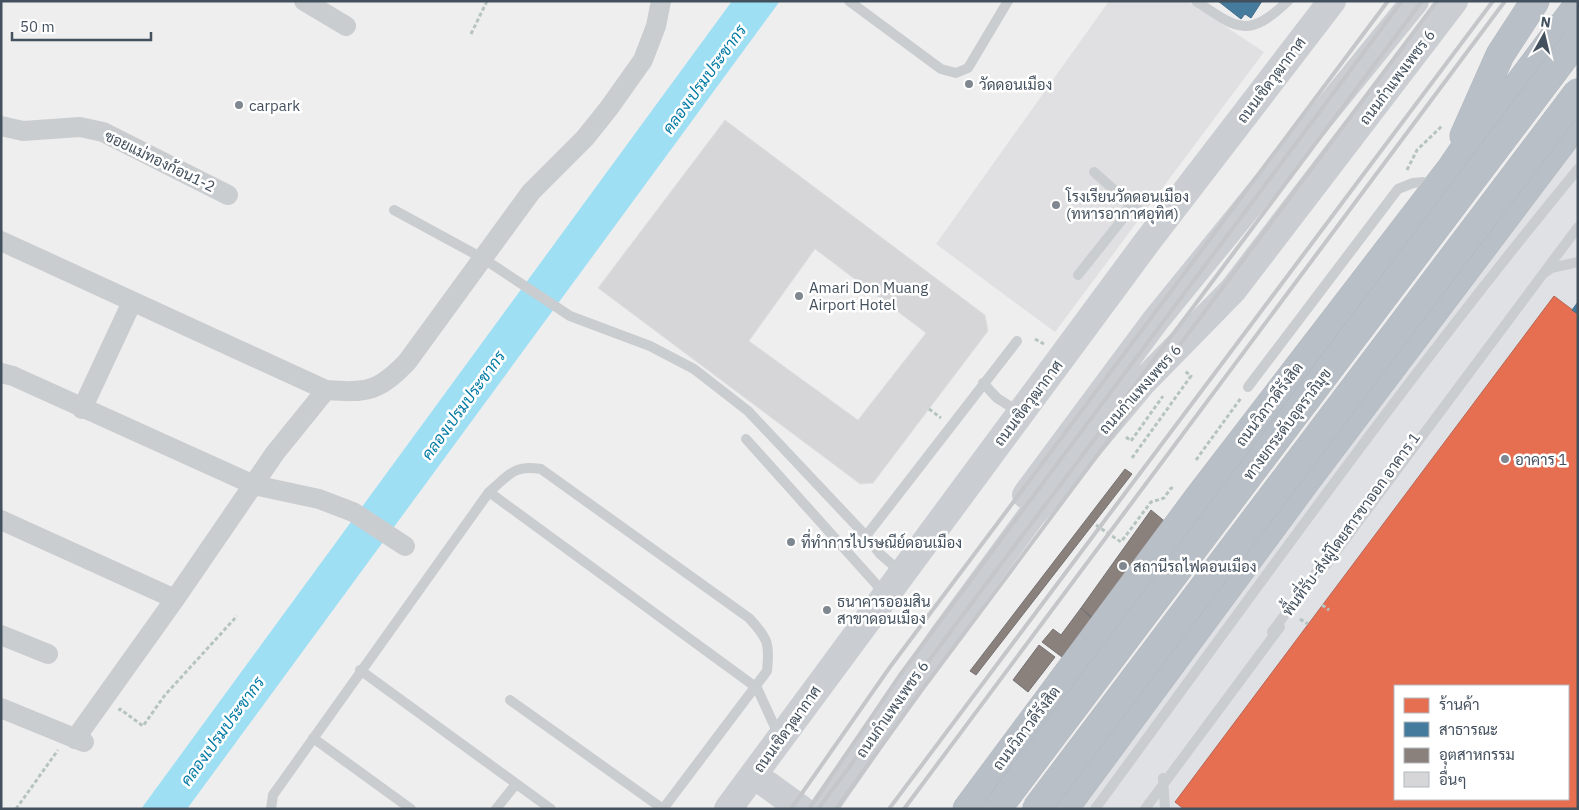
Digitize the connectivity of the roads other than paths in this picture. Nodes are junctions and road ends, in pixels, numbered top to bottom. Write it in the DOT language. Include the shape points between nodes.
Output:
graph roads {
  1 [pos="304,1"];
  2 [pos="661,1"];
  3 [pos="1008,1"];
  4 [pos="1196,1"];
  5 [pos="1288,1"];
  6 [pos="1332,1"];
  7 [pos="1415,1"];
  8 [pos="1454,1"];
  9 [pos="1535,1"];
  10 [pos="1558,1"];
  11 [pos="856,3"];
  12 [pos="1578,5"];
  13 [pos="346,26"];
  14 [pos="1578,39"];
  15 [pos="1578,92"];
  16 [pos="1578,121"];
  17 [pos="1,126"];
  18 [pos="1469,142"];
  19 [pos="1452,167"];
  20 [pos="1578,169"];
  21 [pos="1094,172"];
  22 [pos="1433,191"];
  23 [pos="228,195"];
  24 [pos="1130,204"];
  25 [pos="394,210"];
  26 [pos="1578,218"];
  27 [pos="1161,225"];
  28 [pos="1578,227"];
  29 [pos="1,241"];
  30 [pos="484,259"];
  31 [pos="1578,262"];
  32 [pos="1539,273"];
  33 [pos="1078,275"];
  34 [pos="132,302"];
  35 [pos="1017,341"];
  36 [pos="1,374"];
  37 [pos="983,383"];
  38 [pos="1248,387"];
  39 [pos="326,390"];
  40 [pos="82,409"];
  41 [pos="1020,413"];
  42 [pos="746,439"];
  43 [pos="254,485"];
  44 [pos="489,492"];
  45 [pos="1,520"];
  46 [pos="866,536"];
  47 [pos="398,541"];
  48 [pos="902,572"];
  49 [pos="886,595"];
  50 [pos="175,599"];
  51 [pos="1,635"];
  52 [pos="48,654"];
  53 [pos="360,670"];
  54 [pos="756,688"];
  55 [pos="510,700"];
  56 [pos="1,708"];
  57 [pos="780,737"];
  58 [pos="313,738"];
  59 [pos="754,775"];
  60 [pos="1166,777"];
  61 [pos="516,784"];
  62 [pos="830,798"];
  63 [pos="271,809"];
  64 [pos="411,809"];
  65 [pos="496,809"];
  66 [pos="551,809"];
  67 [pos="663,809"];
  68 [pos="728,809"];
  69 [pos="801,809"];
  70 [pos="967,809"];
  71 [pos="997,809"];
  72 [pos="1036,809"];
  73 [pos="1064,809"];
  74 [pos="1095,809"];
  75 [pos="1140,809"];
  76 [pos="1145,809"];
  77 [pos="1165,809"];
  1 -- 13 [label="street"];
  2 -- 30 [label="street" via="656,26 643,60 585,138 531,192"];
  3 -- 11 [label="lane" via="968,68 956,73 941,69"];
  4 -- 5 [label="lane" via="1230,24 1241,26 1256,25 1270,18"];
  6 -- 27 [label="main road, ถนนเชิดวุฒากาศ"];
  7 -- 62 [label="main road, ถนนกำแพงเพชร 6" via="1155,321 1010,517 871,707"];
  8 -- 62 [label="main road, ถนนกำแพงเพชร 6" via="1233,290 1142,383 1031,516"];
  9 -- 19 [label="highway" via="1489,76"];
  10 -- 18 [label="highway" via="1505,74"];
  12 -- 18 [label="highway, ถนนวิภาวดีรังสิต" via="1518,85"];
  14 -- 71 [label="highway, ทางยกระดับอุตราภิมุข, bridge"];
  15 -- 72 [label="highway, bridge"];
  16 -- 73 [label="highway"];
  17 -- 23 [label="street, ซอยแม่ทองก้อน1-2" via="23,130 80,127 103,132"];
  18 -- 19 [label="highway, ถนนวิภาวดีรังสิต"];
  19 -- 22 [label="highway, ถนนวิภาวดีรังสิต"];
  20 -- 74 [label="lane" via="1394,405"];
  21 -- 24 [label="lane"];
  22 -- 38 [label="lane" via="1424,182 1398,189"];
  22 -- 70 [label="highway, ถนนวิภาวดีรังสิต" via="1204,490"];
  24 -- 27 [label="lane"];
  24 -- 33 [label="lane"];
  25 -- 30 [label="lane"];
  26 -- 32 [label="lane"];
  27 -- 41 [label="main road, ถนนเชิดวุฒากาศ"];
  28 -- 32 [label="lane"];
  29 -- 34 [label="street"];
  30 -- 39 [label="street" via="407,362 389,380 372,389"];
  30 -- 46 [label="lane" via="570,316 650,346 694,369 748,412"];
  31 -- 32 [label="lane"];
  32 -- 60 [label="lane, พื้นที่รับ-ส่งผู้โดยสารขาออก อาคาร 1, bridge"];
  34 -- 39 [label="street"];
  34 -- 40 [label="street"];
  35 -- 37 [label="lane"];
  36 -- 40 [label="street" via="13,376"];
  37 -- 41 [label="lane" via="997,398"];
  37 -- 46 [label="lane"];
  39 -- 43 [label="street" via="274,454"];
  40 -- 43 [label="street"];
  41 -- 48 [label="main road, ถนนเชิดวุฒากาศ"];
  42 -- 49 [label="lane"];
  43 -- 47 [label="street" via="319,499 353,512"];
  43 -- 50 [label="street"];
  44 -- 53 [label="lane"];
  44 -- 54 [label="lane"];
  44 -- 54 [label="lane" via="514,471 526,466 540,469 749,618 764,634 770,650 767,671"];
  45 -- 50 [label="street"];
  46 -- 48 [label="lane" via="880,554"];
  48 -- 49 [label="main road, ถนนเชิดวุฒากาศ"];
  49 -- 57 [label="main road, ถนนเชิดวุฒากาศ"];
  50 -- 56 [label="street" via="79,740"];
  51 -- 52 [label="street"];
  53 -- 58 [label="lane"];
  53 -- 61 [label="lane"];
  54 -- 57 [label="lane"];
  54 -- 67 [label="lane"];
  55 -- 67 [label="lane"];
  57 -- 59 [label="main road, ถนนเชิดวุฒากาศ"];
  58 -- 63 [label="lane" via="273,795"];
  58 -- 64 [label="lane"];
  59 -- 68 [label="main road, ถนนเชิดวุฒากาศ"];
  59 -- 69 [label="main road"];
  60 -- 75 [label="lane"];
  60 -- 76 [label="lane"];
  60 -- 77 [label="lane, bridge"];
  61 -- 65 [label="lane"];
  61 -- 66 [label="lane"];
}
